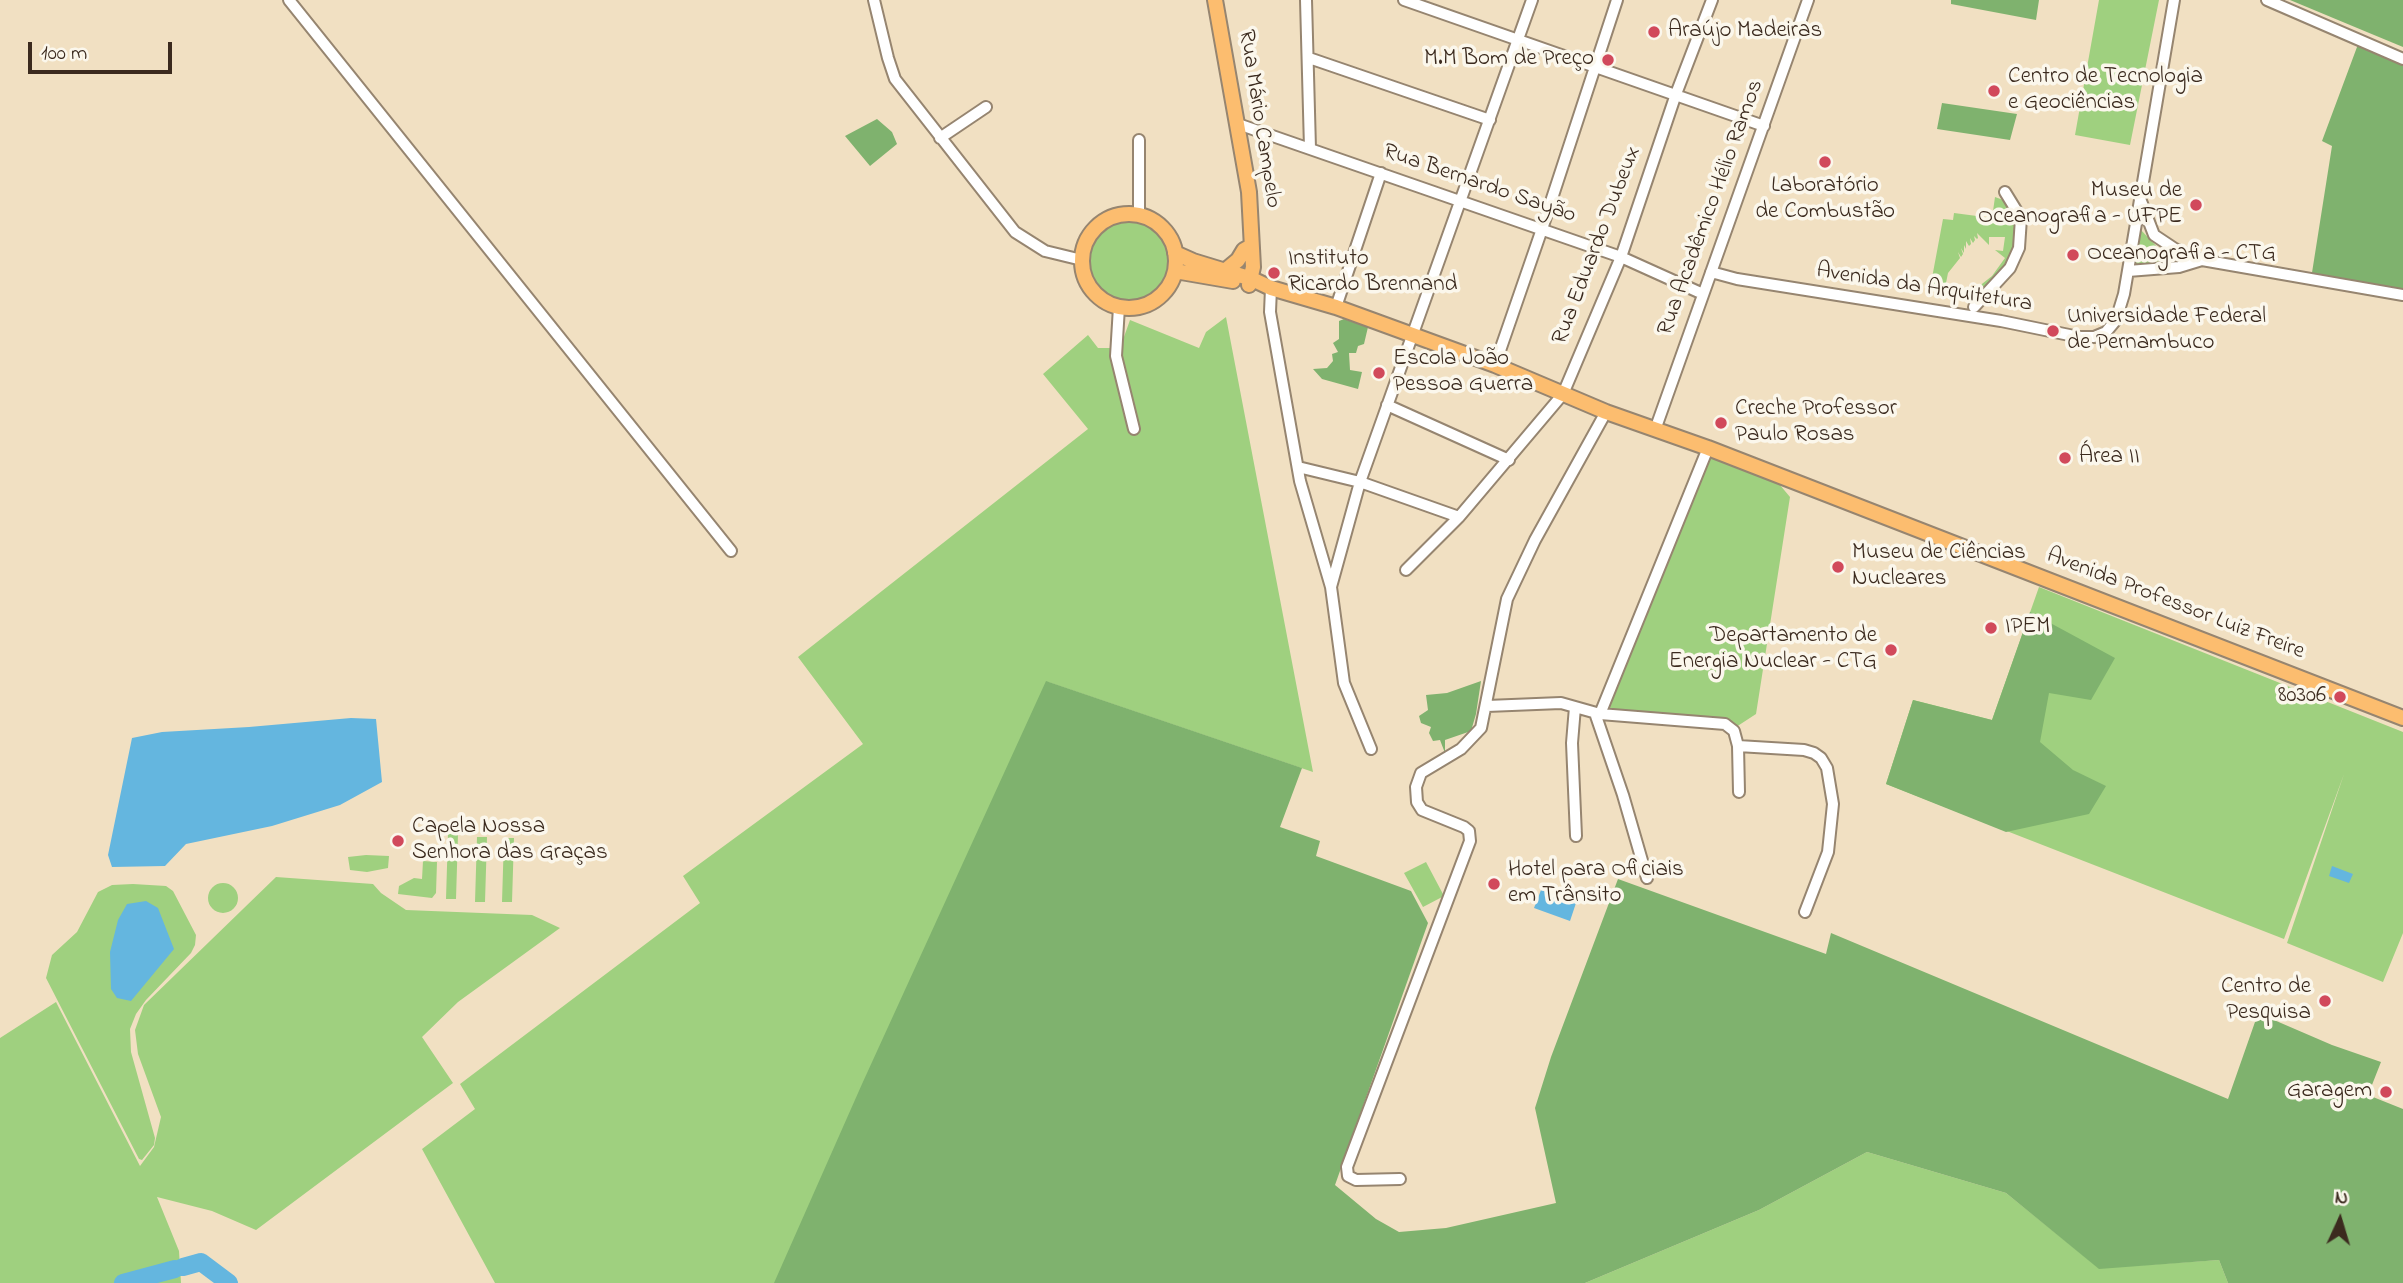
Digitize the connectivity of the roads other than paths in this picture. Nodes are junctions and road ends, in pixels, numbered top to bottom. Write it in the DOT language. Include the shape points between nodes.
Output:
graph roads {
  1 [pos="289,0"];
  2 [pos="874,0"];
  3 [pos="1216,0"];
  4 [pos="1306,0"];
  5 [pos="1404,0"];
  6 [pos="1532,0"];
  7 [pos="1616,0"];
  8 [pos="1712,0"];
  9 [pos="1808,0"];
  10 [pos="2174,0"];
  11 [pos="2267,0"];
  12 [pos="1424,3"];
  13 [pos="1518,38"];
  14 [pos="1309,58"];
  15 [pos="2403,59"];
  16 [pos="1595,66"];
  17 [pos="1676,94"];
  18 [pos="986,107"];
  19 [pos="1490,120"];
  20 [pos="1238,124"];
  21 [pos="1764,126"];
  22 [pos="940,138"];
  23 [pos="1139,140"];
  24 [pos="1310,148"];
  25 [pos="1381,173"];
  26 [pos="2005,192"];
  27 [pos="2140,199"];
  28 [pos="1461,201"];
  29 [pos="1139,215"];
  30 [pos="1542,229"];
  31 [pos="1251,246"];
  32 [pos="1175,253"];
  33 [pos="1621,257"];
  34 [pos="1082,260"];
  35 [pos="2202,260"];
  36 [pos="1226,270"];
  37 [pos="1175,271"];
  38 [pos="2128,271"];
  39 [pos="1711,272"];
  40 [pos="1250,282"];
  41 [pos="1271,288"];
  42 [pos="1703,294"];
  43 [pos="2403,295"];
  44 [pos="1119,307"];
  45 [pos="1336,307"];
  46 [pos="1974,307"];
  47 [pos="1411,334"];
  48 [pos="1495,365"];
  49 [pos="1563,394"];
  50 [pos="1387,405"];
  51 [pos="1606,412"];
  52 [pos="1134,429"];
  53 [pos="1655,430"];
  54 [pos="1708,448"];
  55 [pos="1509,460"];
  56 [pos="1298,467"];
  57 [pos="1360,482"];
  58 [pos="1459,517"];
  59 [pos="731,551"];
  60 [pos="1406,570"];
  61 [pos="1331,587"];
  62 [pos="1487,706"];
  63 [pos="1575,707"];
  64 [pos="1597,714"];
  65 [pos="2403,718"];
  66 [pos="1738,746"];
  67 [pos="1371,749"];
  68 [pos="1739,792"];
  69 [pos="1576,836"];
  70 [pos="1647,878"];
  71 [pos="1805,912"];
  72 [pos="1400,1179"];
  1 -- 59 [label="street"];
  2 -- 22 [label="street" via="895,79"];
  3 -- 20 [label="main road, Rua Mário Campelo"];
  4 -- 14 [label="street"];
  5 -- 12 [label="street"];
  6 -- 13 [label="street"];
  7 -- 16 [label="street"];
  8 -- 17 [label="street, Rua Eduardo Dubeux"];
  9 -- 21 [label="street, Rua Acadêmico Hélio Ramos"];
  10 -- 27 [label="street, Avenida da Arquitetura"];
  11 -- 15 [label="street"];
  12 -- 13 [label="street"];
  13 -- 16 [label="street"];
  13 -- 19 [label="street"];
  14 -- 19 [label="street"];
  14 -- 24 [label="street"];
  16 -- 17 [label="street"];
  16 -- 30 [label="street"];
  17 -- 21 [label="street"];
  17 -- 33 [label="street, Rua Eduardo Dubeux"];
  18 -- 22 [label="street"];
  19 -- 28 [label="street"];
  20 -- 24 [label="street, Rua Bernardo Sayão"];
  20 -- 31 [label="main road, Rua Mário Campelo" via="1250,200"];
  21 -- 39 [label="street, Rua Acadêmico Hélio Ramos"];
  22 -- 34 [label="street" via="1015,232 1045,251"];
  23 -- 29 [label="street"];
  24 -- 25 [label="street, Rua Bernardo Sayão"];
  25 -- 28 [label="street, Rua Bernardo Sayão"];
  25 -- 45 [label="street"];
  26 -- 46 [label="street" via="2021,218 2019,248 2010,268"];
  27 -- 35 [label="street" via="2154,235"];
  27 -- 38 [label="street, Avenida da Arquitetura"];
  28 -- 30 [label="street, Rua Bernardo Sayão"];
  28 -- 47 [label="street"];
  29 -- 32 [label="main road" via="1163,228"];
  29 -- 34 [label="main road" via="1112,217 1096,227"];
  30 -- 33 [label="street, Rua Bernardo Sayão"];
  30 -- 48 [label="street"];
  31 -- 36 [label="main road"];
  31 -- 40 [label="main road, Rua Mário Campelo"];
  32 -- 36 [label="main road"];
  32 -- 37 [label="main road"];
  33 -- 42 [label="street, Rua Bernardo Sayão"];
  33 -- 49 [label="street, Rua Eduardo Dubeux"];
  34 -- 44 [label="main road" via="1089,286"];
  35 -- 38 [label="street" via="2179,267"];
  35 -- 43 [label="street"];
  36 -- 40 [label="main road"];
  37 -- 40 [label="main road"];
  37 -- 44 [label="main road" via="1168,288 1154,300 1137,307"];
  38 -- 39 [label="street, Avenida da Arquitetura" via="2116,320 2106,332 2087,337"];
  39 -- 42 [label="street, Rua Acadêmico Hélio Ramos"];
  40 -- 41 [label="main road, Avenida Professor Luiz Freire"];
  41 -- 45 [label="main road, Avenida Professor Luiz Freire"];
  41 -- 56 [label="street" via="1270,312"];
  42 -- 53 [label="street, Rua Acadêmico Hélio Ramos"];
  44 -- 52 [label="street" via="1116,356"];
  45 -- 47 [label="main road, Avenida Professor Luiz Freire"];
  47 -- 48 [label="main road, Avenida Professor Luiz Freire"];
  47 -- 50 [label="street"];
  48 -- 49 [label="main road, Avenida Professor Luiz Freire"];
  49 -- 51 [label="main road, Avenida Professor Luiz Freire"];
  49 -- 55 [label="street, Rua Eduardo Dubeux"];
  50 -- 55 [label="street"];
  50 -- 57 [label="street"];
  51 -- 53 [label="main road, Avenida Professor Luiz Freire"];
  51 -- 62 [label="street" via="1507,599"];
  53 -- 54 [label="main road, Avenida Professor Luiz Freire"];
  54 -- 64 [label="street"];
  54 -- 65 [label="main road, Avenida Professor Luiz Freire"];
  55 -- 58 [label="street, Rua Eduardo Dubeux"];
  56 -- 57 [label="street"];
  56 -- 61 [label="street"];
  57 -- 58 [label="street"];
  57 -- 61 [label="street"];
  58 -- 60 [label="street, Rua Eduardo Dubeux"];
  61 -- 67 [label="street" via="1345,683"];
  62 -- 63 [label="street" via="1543,702"];
  62 -- 72 [label="street" via="1476,736 1421,773 1416,787 1422,810 1464,827 1470,841 1347,1167 1348,1176 1356,1180"];
  63 -- 64 [label="street"];
  63 -- 69 [label="street"];
  64 -- 66 [label="street" via="1725,724 1734,731"];
  64 -- 70 [label="street"];
  66 -- 68 [label="street"];
  66 -- 71 [label="street" via="1804,750 1821,758 1827,768 1833,803 1831,832 1825,863"];
}
